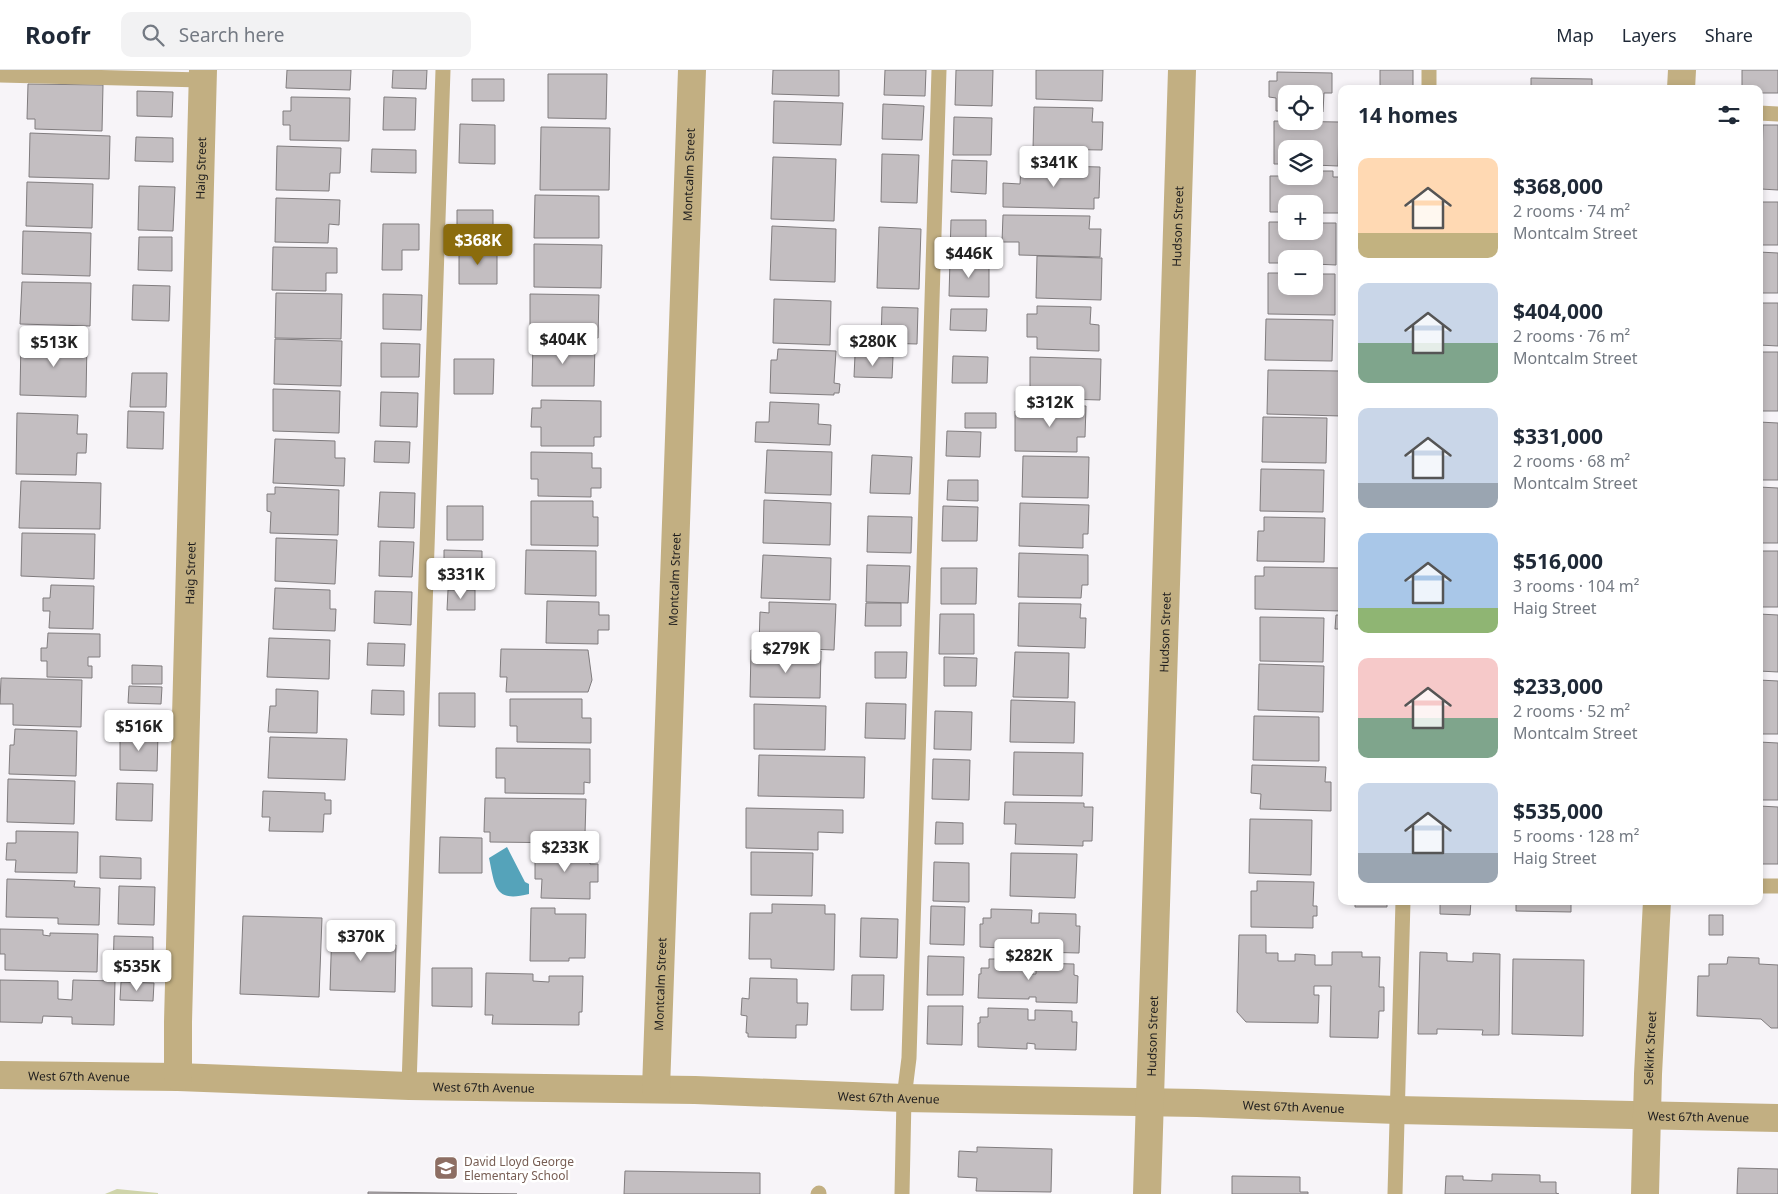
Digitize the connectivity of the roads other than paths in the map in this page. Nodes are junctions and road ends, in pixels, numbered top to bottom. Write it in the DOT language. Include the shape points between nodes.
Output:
graph roads {
  1 [pos="443,70"];
  2 [pos="692,70"];
  3 [pos="939,70"];
  4 [pos="1182,70"];
  5 [pos="1429,70"];
  6 [pos="1682,70"];
  7 [pos="0,75"];
  8 [pos="203,75"];
  9 [pos="1429,85"];
  10 [pos="1681,85"];
  11 [pos="1763,113"];
  12 [pos="1778,114"];
  13 [pos="1763,886"];
  14 [pos="1778,886"];
  15 [pos="1403,905"];
  16 [pos="1657,905"];
  17 [pos="0,1076"];
  18 [pos="178,1077"];
  19 [pos="408,1086"];
  20 [pos="656,1090"];
  21 [pos="904,1098"];
  22 [pos="1148,1102"];
  23 [pos="1397,1110"];
  24 [pos="1647,1115"];
  25 [pos="1778,1118"];
  26 [pos="902,1194"];
  27 [pos="1147,1194"];
  28 [pos="1394,1194"];
  29 [pos="1645,1194"];
  1 -- 19 [label="lane"];
  2 -- 20 [label="street, Montcalm Street"];
  3 -- 21 [label="lane" via="909,1048"];
  4 -- 22 [label="street, Hudson Street"];
  5 -- 9 [label="lane"];
  6 -- 10 [label="street"];
  7 -- 8 [label="lane"];
  8 -- 18 [label="street, Haig Street"];
  11 -- 12 [label="lane"];
  13 -- 14 [label="lane"];
  15 -- 23 [label="lane"];
  16 -- 24 [label="street, Selkirk Street"];
  17 -- 18 [label="street, West 67th Avenue"];
  18 -- 19 [label="street, West 67th Avenue"];
  19 -- 20 [label="street, West 67th Avenue"];
  20 -- 21 [label="street, West 67th Avenue"];
  21 -- 22 [label="street, West 67th Avenue"];
  21 -- 26 [label="lane"];
  22 -- 23 [label="street, West 67th Avenue"];
  22 -- 27 [label="street, Hudson Street"];
  23 -- 24 [label="street, West 67th Avenue"];
  23 -- 28 [label="lane"];
  24 -- 25 [label="street, West 67th Avenue"];
  24 -- 29 [label="street, Selkirk Street"];
}
